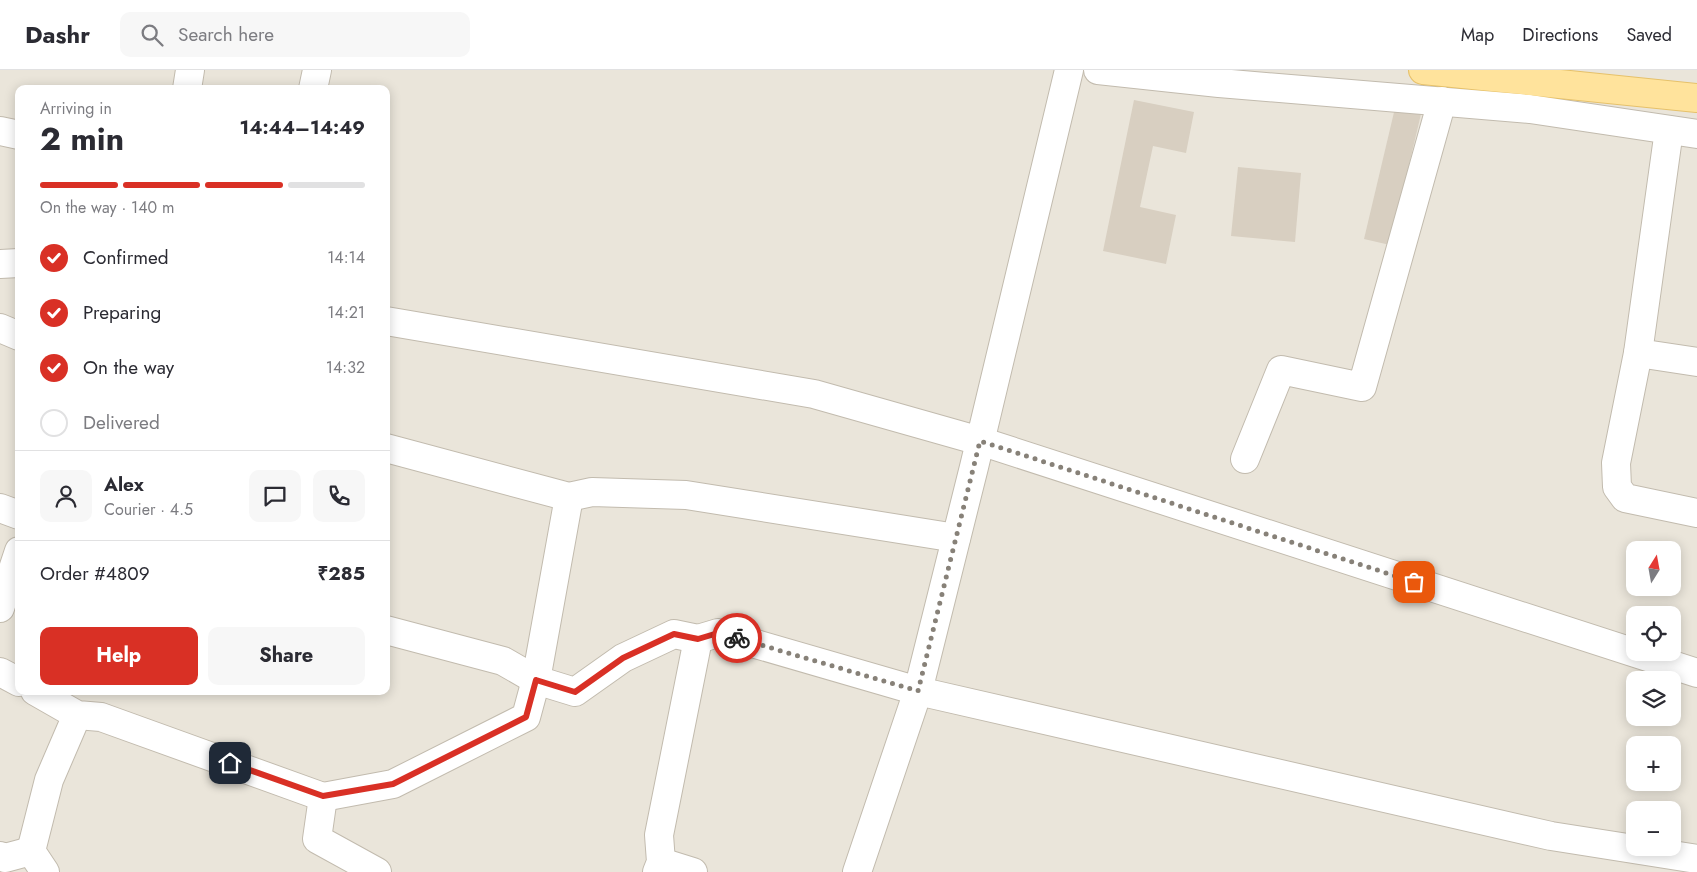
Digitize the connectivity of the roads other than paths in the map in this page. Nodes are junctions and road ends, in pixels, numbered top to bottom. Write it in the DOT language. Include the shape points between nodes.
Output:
graph roads {
  1 [pos="190,70"];
  2 [pos="317,70"];
  3 [pos="1069,70"];
  4 [pos="1098,70"];
  5 [pos="1423,70"];
  6 [pos="188,85"];
  7 [pos="314,85"];
  8 [pos="1697,98"];
  9 [pos="1442,102"];
  10 [pos="1669,130"];
  11 [pos="0,131"];
  12 [pos="15,133"];
  13 [pos="1697,134"];
  14 [pos="15,263"];
  15 [pos="0,264"];
  16 [pos="390,322"];
  17 [pos="0,328"];
  18 [pos="15,334"];
  19 [pos="1638,353"];
  20 [pos="1697,362"];
  21 [pos="980,441"];
  22 [pos="390,449"];
  23 [pos="1245,458"];
  24 [pos="569,497"];
  25 [pos="0,508"];
  26 [pos="1697,513"];
  27 [pos="15,514"];
  28 [pos="956,538"];
  29 [pos="15,563"];
  30 [pos="0,608"];
  31 [pos="390,631"];
  32 [pos="698,639"];
  33 [pos="0,672"];
  34 [pos="1697,673"];
  35 [pos="15,680"];
  36 [pos="536,680"];
  37 [pos="918,691"];
  38 [pos="42,695"];
  39 [pos="77,715"];
  40 [pos="323,796"];
  41 [pos="0,856"];
  42 [pos="1697,859"];
  43 [pos="38,862"];
  44 [pos="659,867"];
  45 [pos="377,872"];
  46 [pos="693,872"];
  47 [pos="857,872"];
  1 -- 6 [label="street"];
  2 -- 7 [label="street"];
  3 -- 21 [label="street"];
  4 -- 9 [label="street"];
  5 -- 8 [label="main road"];
  9 -- 10 [label="street" via="1530,109"];
  9 -- 23 [label="street" via="1362,387 1281,370"];
  10 -- 13 [label="street"];
  10 -- 19 [label="street"];
  11 -- 12 [label="street"];
  14 -- 15 [label="street"];
  16 -- 21 [label="street" via="814,394"];
  17 -- 18 [label="street"];
  19 -- 20 [label="street"];
  19 -- 26 [label="street" via="1616,462 1617,487 1625,498"];
  21 -- 28 [label="street"];
  21 -- 34 [label="street"];
  22 -- 24 [label="street"];
  24 -- 28 [label="street" via="592,492 686,495"];
  24 -- 36 [label="street"];
  25 -- 27 [label="street"];
  28 -- 37 [label="street"];
  29 -- 30 [label="street"];
  31 -- 36 [label="street" via="503,661"];
  32 -- 36 [label="street" via="674,634 623,658 575,692"];
  32 -- 37 [label="street" via="718,633"];
  32 -- 44 [label="street" via="659,835"];
  33 -- 35 [label="street"];
  36 -- 40 [label="street" via="526,717 393,784"];
  37 -- 42 [label="street" via="1551,836"];
  37 -- 47 [label="street"];
  38 -- 39 [label="street"];
  39 -- 40 [label="street" via="101,717"];
  39 -- 43 [label="street" via="49,780"];
  40 -- 45 [label="street" via="317,839"];
  41 -- 43 [label="street"];
  44 -- 46 [label="street"];
}
